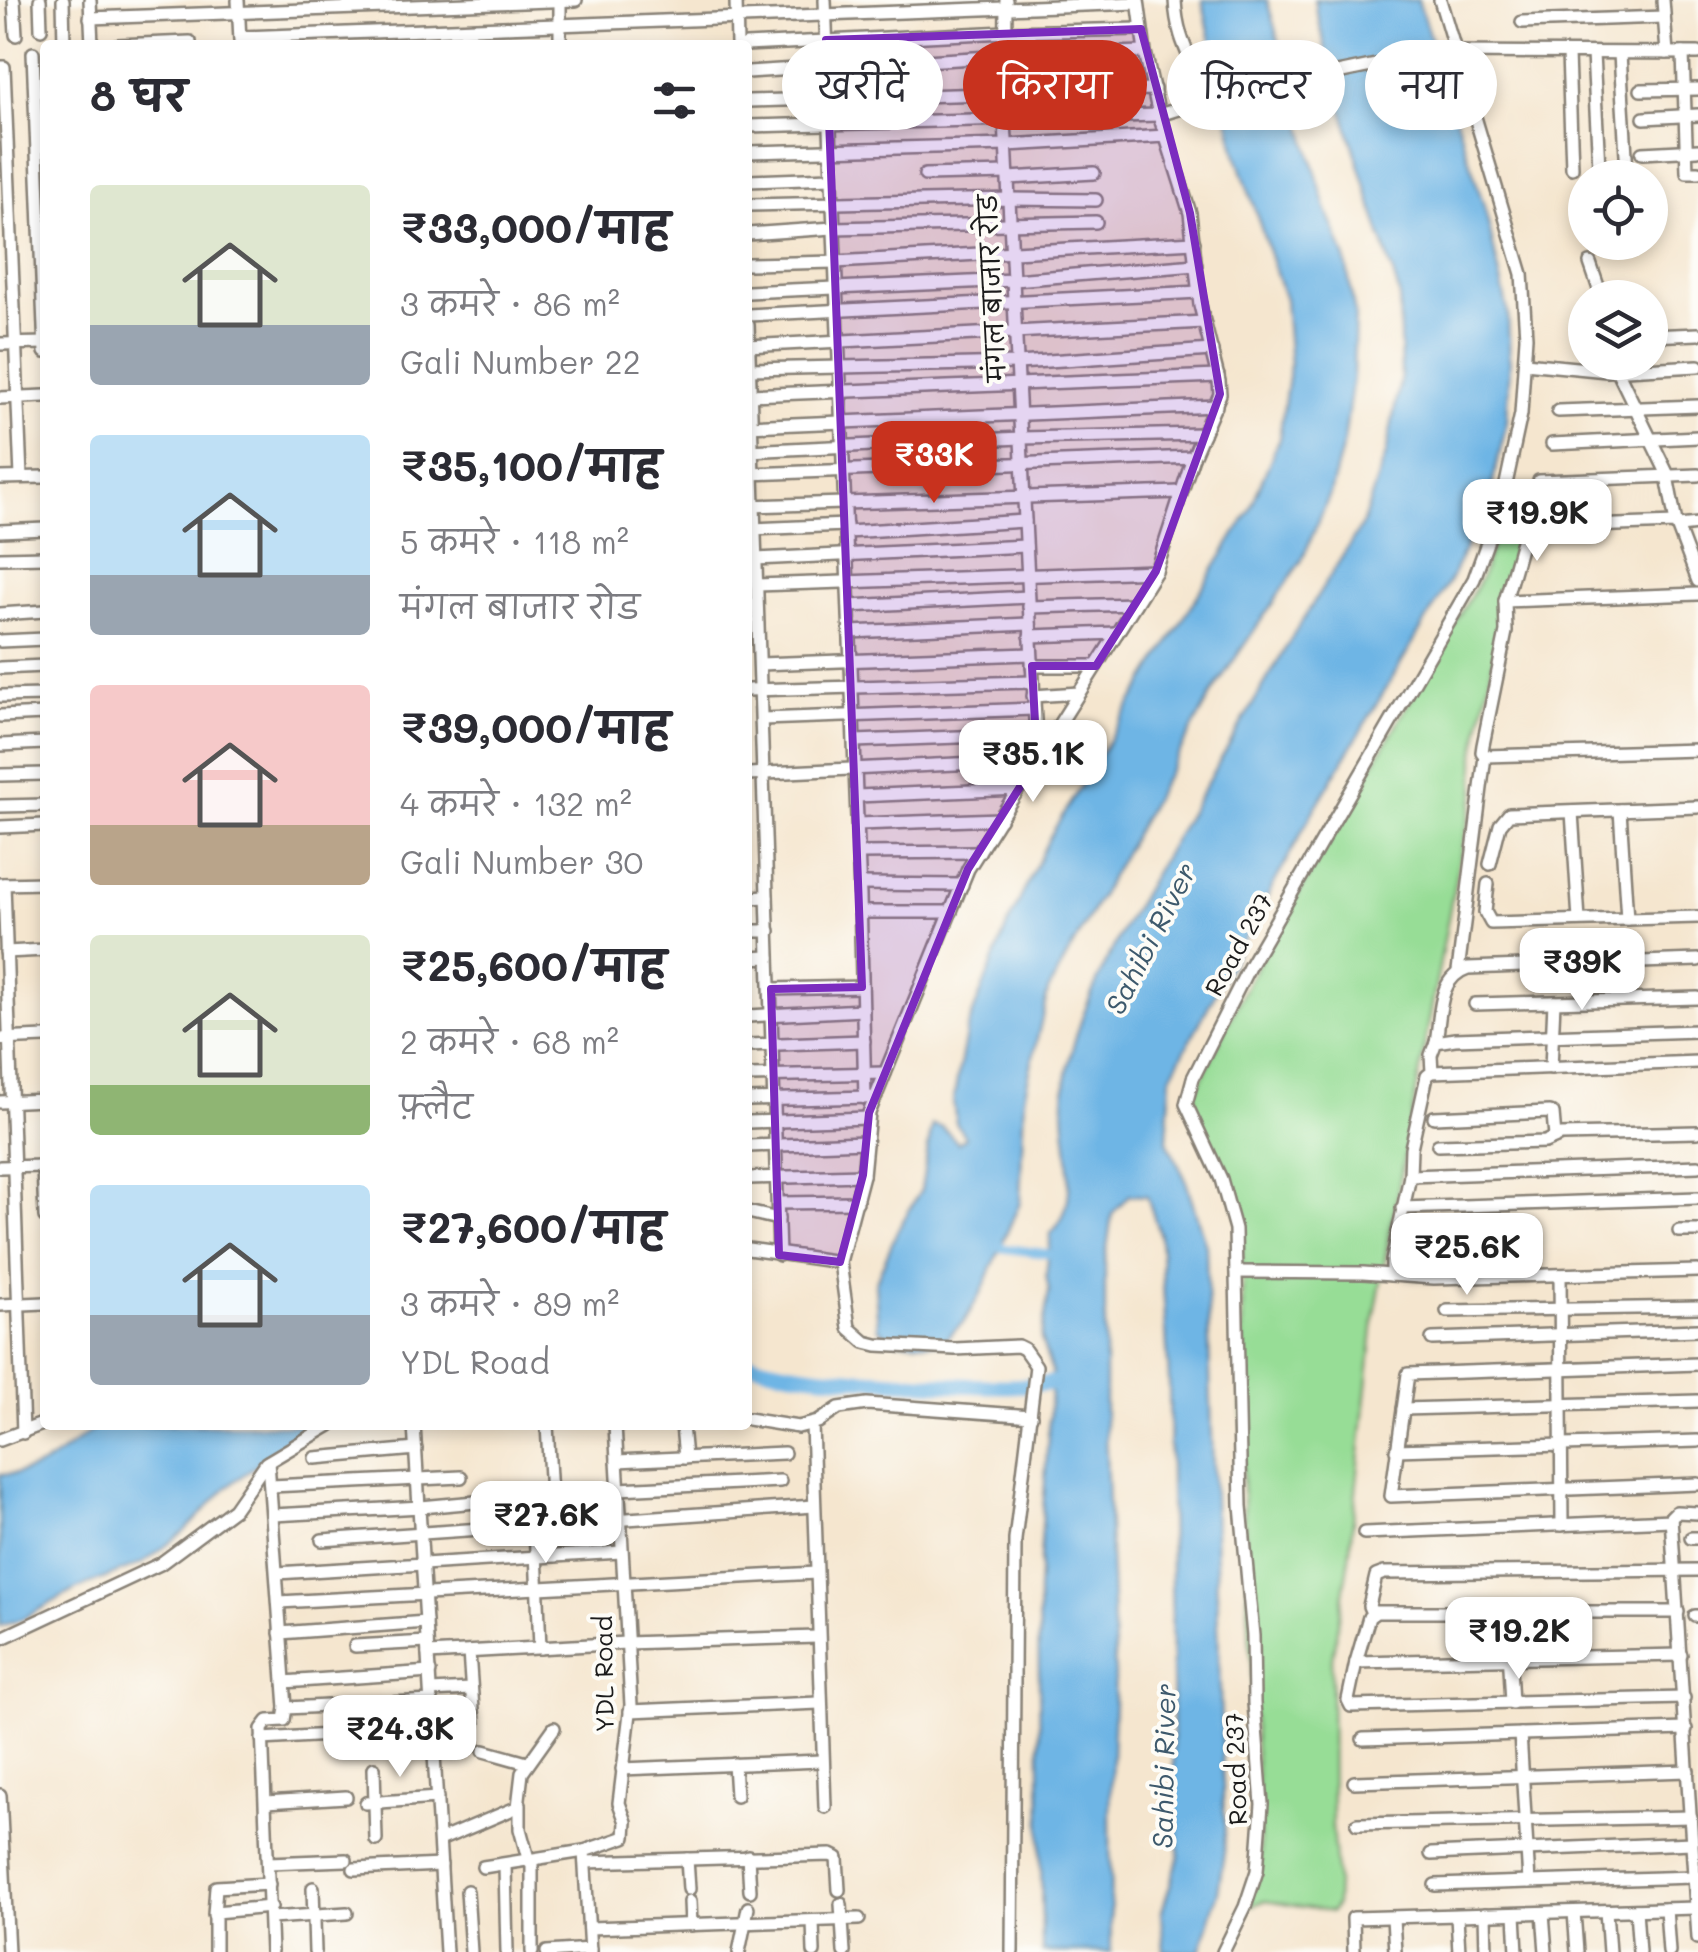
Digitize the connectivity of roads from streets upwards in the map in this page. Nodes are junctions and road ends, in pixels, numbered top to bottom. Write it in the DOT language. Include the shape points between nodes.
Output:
graph roads {
  1 [pos="14,0"];
  2 [pos="40,0"];
  3 [pos="63,0"];
  4 [pos="90,0"];
  5 [pos="576,0"];
  6 [pos="736,0"];
  7 [pos="825,0"];
  8 [pos="1175,0"];
  9 [pos="1440,0"];
  10 [pos="1664,0"];
  11 [pos="560,1"];
  12 [pos="1138,2"];
  13 [pos="1006,4"];
  14 [pos="238,5"];
  15 [pos="826,16"];
  16 [pos="1664,17"];
  17 [pos="90,18"];
  18 [pos="737,20"];
  19 [pos="1522,22"];
  20 [pos="560,25"];
  21 [pos="1141,29"];
  22 [pos="41,30"];
  23 [pos="1006,32"];
  24 [pos="16,35"];
  25 [pos="64,40"];
  26 [pos="92,40"];
  27 [pos="240,40"];
  28 [pos="260,40"];
  29 [pos="560,40"];
  30 [pos="737,40"];
  31 [pos="826,40"];
  32 [pos="1006,40"];
  33 [pos="1143,40"];
  34 [pos="1180,40"];
  35 [pos="1452,40"];
  36 [pos="782,43"];
  37 [pos="752,45"];
  38 [pos="1497,51"];
  39 [pos="33,53"];
  40 [pos="1682,53"];
  41 [pos="1698,53"];
  42 [pos="1568,54"];
  43 [pos="1593,54"];
  44 [pos="1620,54"];
  45 [pos="1666,54"];
  46 [pos="1147,60"];
  47 [pos="0,68"];
  48 [pos="782,70"];
  49 [pos="752,72"];
  50 [pos="1147,89"];
  51 [pos="1154,89"];
  52 [pos="1698,89"];
  53 [pos="1640,90"];
  54 [pos="1684,90"];
  55 [pos="782,99"];
  56 [pos="752,100"];
  57 [pos="1167,113"];
  58 [pos="1147,115"];
  59 [pos="1160,115"];
  60 [pos="1691,116"];
  61 [pos="1644,118"];
  62 [pos="782,125"];
  63 [pos="752,126"];
  64 [pos="829,130"];
  65 [pos="1006,130"];
  66 [pos="1479,130"];
  67 [pos="1166,136"];
  68 [pos="1007,145"];
  69 [pos="830,150"];
  70 [pos="1692,150"];
  71 [pos="752,152"];
  72 [pos="1642,152"];
  73 [pos="1572,160"];
  74 [pos="1599,160"];
  75 [pos="1626,160"];
  76 [pos="1698,172"];
  77 [pos="1094,173"];
  78 [pos="1008,175"];
  79 [pos="924,176"];
  80 [pos="830,178"];
  81 [pos="752,181"];
  82 [pos="1010,198"];
  83 [pos="1096,200"];
  84 [pos="832,203"];
  85 [pos="40,204"];
  86 [pos="752,205"];
  87 [pos="1011,222"];
  88 [pos="1096,222"];
  89 [pos="833,228"];
  90 [pos="752,234"];
  91 [pos="1194,242"];
  92 [pos="1013,253"];
  93 [pos="835,262"];
  94 [pos="1590,263"];
  95 [pos="752,264"];
  96 [pos="1196,265"];
  97 [pos="1014,280"];
  98 [pos="1596,280"];
  99 [pos="836,287"];
  100 [pos="752,292"];
  101 [pos="1198,292"];
  102 [pos="1015,304"];
  103 [pos="837,312"];
  104 [pos="752,315"];
  105 [pos="1204,322"];
  106 [pos="1016,332"];
  107 [pos="1698,334"];
  108 [pos="1668,335"];
  109 [pos="40,342"];
  110 [pos="838,342"];
  111 [pos="16,343"];
  112 [pos="0,344"];
  113 [pos="752,346"];
  114 [pos="1212,350"];
  115 [pos="1018,363"];
  116 [pos="1525,363"];
  117 [pos="1698,366"];
  118 [pos="1668,367"];
  119 [pos="840,368"];
  120 [pos="752,369"];
  121 [pos="1568,369"];
  122 [pos="1218,376"];
  123 [pos="1628,380"];
  124 [pos="1019,384"];
  125 [pos="841,392"];
  126 [pos="40,396"];
  127 [pos="752,396"];
  128 [pos="16,397"];
  129 [pos="0,398"];
  130 [pos="1216,406"];
  131 [pos="1698,406"];
  132 [pos="1636,408"];
  133 [pos="1558,411"];
  134 [pos="1020,413"];
  135 [pos="842,422"];
  136 [pos="752,426"];
  137 [pos="1203,434"];
  138 [pos="1698,437"];
  139 [pos="1021,438"];
  140 [pos="1651,439"];
  141 [pos="1552,444"];
  142 [pos="843,447"];
  143 [pos="752,451"];
  144 [pos="1192,457"];
  145 [pos="1022,462"];
  146 [pos="844,472"];
  147 [pos="752,474"];
  148 [pos="1698,475"];
  149 [pos="1668,476"];
  150 [pos="21,477"];
  151 [pos="40,477"];
  152 [pos="0,478"];
  153 [pos="1180,492"];
  154 [pos="1024,496"];
  155 [pos="846,502"];
  156 [pos="752,505"];
  157 [pos="1497,514"];
  158 [pos="1024,521"];
  159 [pos="1698,524"];
  160 [pos="1677,525"];
  161 [pos="1526,527"];
  162 [pos="847,528"];
  163 [pos="40,529"];
  164 [pos="752,529"];
  165 [pos="0,531"];
  166 [pos="1026,546"];
  167 [pos="848,555"];
  168 [pos="40,557"];
  169 [pos="0,558"];
  170 [pos="753,564"];
  171 [pos="1156,571"];
  172 [pos="1027,574"];
  173 [pos="1698,581"];
  174 [pos="848,582"];
  175 [pos="754,592"];
  176 [pos="1698,594"];
  177 [pos="1028,602"];
  178 [pos="1505,602"];
  179 [pos="1135,604"];
  180 [pos="849,606"];
  181 [pos="40,612"];
  182 [pos="0,614"];
  183 [pos="753,628"];
  184 [pos="1030,630"];
  185 [pos="850,632"];
  186 [pos="1117,632"];
  187 [pos="40,640"];
  188 [pos="0,642"];
  189 [pos="756,660"];
  190 [pos="852,660"];
  191 [pos="1032,660"];
  192 [pos="40,666"];
  193 [pos="1096,666"];
  194 [pos="0,668"];
  195 [pos="852,687"];
  196 [pos="754,690"];
  197 [pos="1080,692"];
  198 [pos="40,694"];
  199 [pos="0,696"];
  200 [pos="1033,696"];
  201 [pos="40,714"];
  202 [pos="0,716"];
  203 [pos="757,716"];
  204 [pos="854,716"];
  205 [pos="1036,734"];
  206 [pos="854,741"];
  207 [pos="40,743"];
  208 [pos="0,745"];
  209 [pos="752,746"];
  210 [pos="762,746"];
  211 [pos="1698,750"];
  212 [pos="1485,756"];
  213 [pos="1037,760"];
  214 [pos="856,770"];
  215 [pos="763,773"];
  216 [pos="40,774"];
  217 [pos="752,774"];
  218 [pos="0,775"];
  219 [pos="1018,789"];
  220 [pos="856,796"];
  221 [pos="40,805"];
  222 [pos="0,806"];
  223 [pos="1698,807"];
  224 [pos="1620,810"];
  225 [pos="1572,812"];
  226 [pos="1000,819"];
  227 [pos="858,824"];
  228 [pos="40,825"];
  229 [pos="0,827"];
  230 [pos="978,852"];
  231 [pos="859,854"];
  232 [pos="1490,864"];
  233 [pos="40,883"];
  234 [pos="2,884"];
  235 [pos="860,884"];
  236 [pos="962,884"];
  237 [pos="1488,884"];
  238 [pos="768,897"];
  239 [pos="752,898"];
  240 [pos="860,912"];
  241 [pos="951,912"];
  242 [pos="1698,917"];
  243 [pos="1627,919"];
  244 [pos="1579,920"];
  245 [pos="768,930"];
  246 [pos="752,931"];
  247 [pos="40,950"];
  248 [pos="6,952"];
  249 [pos="770,957"];
  250 [pos="752,958"];
  251 [pos="1698,960"];
  252 [pos="1458,971"];
  253 [pos="862,987"];
  254 [pos="770,989"];
  255 [pos="1698,998"];
  256 [pos="1554,1002"];
  257 [pos="1476,1004"];
  258 [pos="863,1010"];
  259 [pos="772,1015"];
  260 [pos="752,1016"];
  261 [pos="1698,1030"];
  262 [pos="1554,1035"];
  263 [pos="40,1036"];
  264 [pos="4,1038"];
  265 [pos="864,1041"];
  266 [pos="1436,1042"];
  267 [pos="772,1044"];
  268 [pos="752,1045"];
  269 [pos="1698,1062"];
  270 [pos="1551,1068"];
  271 [pos="885,1072"];
  272 [pos="1432,1072"];
  273 [pos="864,1073"];
  274 [pos="774,1074"];
  275 [pos="752,1076"];
  276 [pos="870,1097"];
  277 [pos="40,1100"];
  278 [pos="752,1100"];
  279 [pos="774,1100"];
  280 [pos="5,1101"];
  281 [pos="1434,1117"];
  282 [pos="868,1118"];
  283 [pos="752,1122"];
  284 [pos="775,1122"];
  285 [pos="1698,1132"];
  286 [pos="1555,1137"];
  287 [pos="866,1142"];
  288 [pos="776,1145"];
  289 [pos="1438,1145"];
  290 [pos="752,1146"];
  291 [pos="40,1166"];
  292 [pos="1698,1166"];
  293 [pos="6,1167"];
  294 [pos="863,1175"];
  295 [pos="1410,1176"];
  296 [pos="777,1177"];
  297 [pos="752,1178"];
  298 [pos="1698,1198"];
  299 [pos="857,1202"];
  300 [pos="778,1203"];
  301 [pos="1402,1208"];
  302 [pos="752,1213"];
  303 [pos="778,1219"];
  304 [pos="1679,1231"];
  305 [pos="1698,1231"];
  306 [pos="752,1250"];
  307 [pos="779,1255"];
  308 [pos="840,1262"];
  309 [pos="1236,1272"];
  310 [pos="1698,1272"];
  311 [pos="1560,1274"];
  312 [pos="1392,1276"];
  313 [pos="40,1303"];
  314 [pos="17,1305"];
  315 [pos="0,1306"];
  316 [pos="1698,1306"];
  317 [pos="1562,1309"];
  318 [pos="1447,1311"];
  319 [pos="1698,1330"];
  320 [pos="1563,1334"];
  321 [pos="1432,1339"];
  322 [pos="1698,1364"];
  323 [pos="1560,1369"];
  324 [pos="1698,1401"];
  325 [pos="1560,1407"];
  326 [pos="1403,1408"];
  327 [pos="1031,1416"];
  328 [pos="752,1420"];
  329 [pos="812,1424"];
  330 [pos="40,1425"];
  331 [pos="322,1430"];
  332 [pos="414,1430"];
  333 [pos="547,1430"];
  334 [pos="615,1430"];
  335 [pos="682,1430"];
  336 [pos="23,1433"];
  337 [pos="0,1440"];
  338 [pos="1698,1441"];
  339 [pos="1561,1446"];
  340 [pos="416,1450"];
  341 [pos="1396,1450"];
  342 [pos="784,1453"];
  343 [pos="315,1458"];
  344 [pos="684,1458"];
  345 [pos="617,1461"];
  346 [pos="268,1462"];
  347 [pos="461,1476"];
  348 [pos="418,1478"];
  349 [pos="780,1480"];
  350 [pos="1698,1484"];
  351 [pos="271,1486"];
  352 [pos="618,1489"];
  353 [pos="1562,1490"];
  354 [pos="551,1495"];
  355 [pos="814,1506"];
  356 [pos="421,1507"];
  357 [pos="1698,1513"];
  358 [pos="273,1515"];
  359 [pos="1671,1520"];
  360 [pos="619,1521"];
  361 [pos="1562,1524"];
  362 [pos="534,1526"];
  363 [pos="1364,1532"];
  364 [pos="422,1534"];
  365 [pos="322,1540"];
  366 [pos="621,1552"];
  367 [pos="536,1558"];
  368 [pos="424,1566"];
  369 [pos="1698,1570"];
  370 [pos="1674,1571"];
  371 [pos="278,1573"];
  372 [pos="816,1574"];
  373 [pos="624,1582"];
  374 [pos="538,1587"];
  375 [pos="424,1593"];
  376 [pos="279,1602"];
  377 [pos="1678,1612"];
  378 [pos="1507,1613"];
  379 [pos="1372,1614"];
  380 [pos="426,1622"];
  381 [pos="280,1632"];
  382 [pos="817,1637"];
  383 [pos="0,1638"];
  384 [pos="626,1643"];
  385 [pos="355,1646"];
  386 [pos="428,1648"];
  387 [pos="540,1648"];
  388 [pos="469,1652"];
  389 [pos="1682,1655"];
  390 [pos="1511,1659"];
  391 [pos="1356,1662"];
  392 [pos="430,1672"];
  393 [pos="284,1682"];
  394 [pos="471,1690"];
  395 [pos="432,1696"];
  396 [pos="1684,1698"];
  397 [pos="819,1703"];
  398 [pos="1512,1703"];
  399 [pos="286,1708"];
  400 [pos="630,1711"];
  401 [pos="474,1724"];
  402 [pos="1690,1724"];
  403 [pos="554,1728"];
  404 [pos="434,1730"];
  405 [pos="1520,1734"];
  406 [pos="262,1739"];
  407 [pos="1363,1739"];
  408 [pos="484,1751"];
  409 [pos="822,1760"];
  410 [pos="527,1763"];
  411 [pos="734,1764"];
  412 [pos="374,1768"];
  413 [pos="622,1769"];
  414 [pos="1522,1776"];
  415 [pos="1692,1778"];
  416 [pos="1354,1782"];
  417 [pos="0,1796"];
  418 [pos="736,1796"];
  419 [pos="346,1797"];
  420 [pos="437,1798"];
  421 [pos="266,1802"];
  422 [pos="370,1802"];
  423 [pos="520,1804"];
  424 [pos="825,1807"];
  425 [pos="1693,1811"];
  426 [pos="1525,1820"];
  427 [pos="1357,1824"];
  428 [pos="376,1840"];
  429 [pos="440,1840"];
  430 [pos="1695,1844"];
  431 [pos="1528,1850"];
  432 [pos="1431,1854"];
  433 [pos="748,1856"];
  434 [pos="584,1857"];
  435 [pos="687,1858"];
  436 [pos="530,1861"];
  437 [pos="268,1863"];
  438 [pos="441,1865"];
  439 [pos="505,1866"];
  440 [pos="484,1868"];
  441 [pos="1695,1870"];
  442 [pos="1530,1882"];
  443 [pos="270,1884"];
  444 [pos="1436,1885"];
  445 [pos="312,1888"];
  446 [pos="467,1890"];
  447 [pos="750,1890"];
  448 [pos="839,1890"];
  449 [pos="1697,1894"];
  450 [pos="841,1904"];
  451 [pos="748,1908"];
  452 [pos="1696,1908"];
  453 [pos="1666,1909"];
  454 [pos="1636,1910"];
  455 [pos="1606,1911"];
  456 [pos="1574,1912"];
  457 [pos="271,1913"];
  458 [pos="347,1913"];
  459 [pos="1543,1913"];
  460 [pos="1484,1914"];
  461 [pos="1515,1914"];
  462 [pos="214,1915"];
  463 [pos="314,1916"];
  464 [pos="1457,1916"];
  465 [pos="1393,1918"];
  466 [pos="859,1919"];
  467 [pos="813,1920"];
  468 [pos="842,1920"];
  469 [pos="745,1923"];
  470 [pos="1698,1924"];
  471 [pos="692,1925"];
  472 [pos="589,1928"];
  473 [pos="1698,1938"];
  474 [pos="590,1950"];
  475 [pos="8,1952"];
  476 [pos="214,1952"];
  477 [pos="271,1952"];
  478 [pos="315,1952"];
  479 [pos="446,1952"];
  480 [pos="472,1952"];
  481 [pos="507,1952"];
  482 [pos="532,1952"];
  483 [pos="547,1952"];
  484 [pos="740,1952"];
  485 [pos="814,1952"];
  486 [pos="844,1952"];
  487 [pos="1012,1952"];
  488 [pos="1223,1952"];
  489 [pos="1354,1952"];
  490 [pos="1395,1952"];
  491 [pos="1459,1952"];
  492 [pos="1486,1952"];
  493 [pos="1517,1952"];
  494 [pos="1546,1952"];
  495 [pos="1577,1952"];
  496 [pos="1609,1952"];
  497 [pos="1639,1952"];
  498 [pos="1669,1952"];
  1 -- 24 [label="street"];
  2 -- 22 [label="street"];
  3 -- 25 [label="street"];
  4 -- 17 [label="street"];
  5 -- 11 [label="street"];
  6 -- 18 [label="street"];
  7 -- 15 [label="street"];
  8 -- 34 [label="street"];
  9 -- 35 [label="street, Road 237"];
  10 -- 16 [label="street"];
  11 -- 14 [label="street"];
  11 -- 20 [label="street"];
  12 -- 13 [label="street"];
  12 -- 21 [label="street"];
  13 -- 15 [label="street"];
  13 -- 23 [label="street, मंगल बाजार रोड"];
  14 -- 17 [label="street"];
  14 -- 27 [label="street"];
  15 -- 18 [label="street"];
  15 -- 31 [label="street"];
  16 -- 19 [label="street"];
  16 -- 45 [label="street"];
  17 -- 26 [label="street"];
  18 -- 20 [label="street"];
  18 -- 30 [label="street"];
  20 -- 28 [label="street"];
  20 -- 29 [label="street"];
  21 -- 23 [label="street"];
  21 -- 33 [label="street"];
  23 -- 31 [label="street"];
  23 -- 32 [label="street, मंगल बाजार रोड"];
  36 -- 37 [label="street"];
  38 -- 42 [label="street"];
  39 -- 85 [label="street"];
  40 -- 41 [label="street"];
  40 -- 45 [label="street"];
  40 -- 54 [label="street"];
  42 -- 43 [label="street"];
  42 -- 73 [label="street"];
  43 -- 44 [label="street"];
  43 -- 74 [label="street"];
  44 -- 45 [label="street"];
  44 -- 75 [label="street"];
  46 -- 51 [label="street"];
  47 -- 111 [label="street"];
  48 -- 49 [label="street"];
  50 -- 51 [label="street"];
  51 -- 59 [label="street"];
  52 -- 54 [label="street"];
  53 -- 54 [label="street"];
  54 -- 60 [label="street"];
  55 -- 56 [label="street"];
  57 -- 59 [label="street"];
  58 -- 59 [label="street"];
  59 -- 67 [label="street"];
  60 -- 61 [label="street"];
  60 -- 70 [label="street"];
  62 -- 63 [label="street"];
  64 -- 69 [label="street"];
  65 -- 68 [label="street, मंगल बाजार रोड"];
  66 -- 116 [label="street, Road 237" via="1522,274"];
  67 -- 68 [label="street"];
  67 -- 91 [label="street"];
  68 -- 69 [label="street"];
  68 -- 78 [label="street, मंगल बाजार रोड"];
  69 -- 71 [label="street"];
  69 -- 80 [label="street"];
  70 -- 72 [label="street"];
  70 -- 76 [label="street" via="1687,172"];
  77 -- 78 [label="street"];
  78 -- 79 [label="street"];
  78 -- 82 [label="street, मंगल बाजार रोड"];
  80 -- 81 [label="street"];
  80 -- 84 [label="street"];
  82 -- 83 [label="street"];
  82 -- 84 [label="street"];
  82 -- 87 [label="street, मंगल बाजार रोड"];
  84 -- 86 [label="street"];
  84 -- 89 [label="street"];
  87 -- 88 [label="street"];
  87 -- 89 [label="street"];
  87 -- 92 [label="street, मंगल बाजार रोड"];
  89 -- 90 [label="street"];
  89 -- 93 [label="street"];
  91 -- 92 [label="street"];
  91 -- 96 [label="street"];
  92 -- 93 [label="street"];
  92 -- 97 [label="street, मंगल बाजार रोड"];
  93 -- 95 [label="street"];
  93 -- 99 [label="street"];
  94 -- 98 [label="street"];
  96 -- 97 [label="street"];
  96 -- 101 [label="street"];
  97 -- 99 [label="street"];
  97 -- 102 [label="street, मंगल बाजार रोड"];
  99 -- 100 [label="street"];
  99 -- 103 [label="street"];
  101 -- 102 [label="street"];
  101 -- 105 [label="street"];
  102 -- 103 [label="street"];
  102 -- 106 [label="street, मंगल बाजार रोड"];
  103 -- 104 [label="street"];
  103 -- 110 [label="street"];
  105 -- 106 [label="street"];
  105 -- 114 [label="street"];
  106 -- 110 [label="street"];
  106 -- 115 [label="street, मंगल बाजार रोड"];
  107 -- 108 [label="street"];
  109 -- 111 [label="street"];
  110 -- 113 [label="street"];
  110 -- 119 [label="street"];
  111 -- 112 [label="street"];
  111 -- 128 [label="street"];
  114 -- 115 [label="street"];
  114 -- 122 [label="street"];
  115 -- 119 [label="street"];
  115 -- 124 [label="street, मंगल बाजार रोड"];
  116 -- 121 [label="street"];
  116 -- 157 [label="street, Road 237" via="1521,414"];
  117 -- 118 [label="street"];
  119 -- 120 [label="street"];
  119 -- 125 [label="street"];
  122 -- 124 [label="street"];
  122 -- 130 [label="street"];
  123 -- 132 [label="street"];
  124 -- 125 [label="street"];
  124 -- 134 [label="street, मंगल बाजार रोड"];
  125 -- 127 [label="street"];
  125 -- 135 [label="street"];
  126 -- 128 [label="street"];
  128 -- 129 [label="street"];
  128 -- 150 [label="street"];
  130 -- 134 [label="street"];
  130 -- 137 [label="street"];
  131 -- 132 [label="street"];
  132 -- 133 [label="street"];
  132 -- 140 [label="street"];
  134 -- 135 [label="street"];
  134 -- 139 [label="street, मंगल बाजार रोड"];
  135 -- 136 [label="street"];
  135 -- 142 [label="street"];
  137 -- 139 [label="street"];
  137 -- 144 [label="street"];
  138 -- 140 [label="street"];
  139 -- 142 [label="street"];
  139 -- 145 [label="street, मंगल बाजार रोड"];
  140 -- 141 [label="street"];
  140 -- 149 [label="street"];
  142 -- 143 [label="street"];
  142 -- 146 [label="street"];
  144 -- 145 [label="street"];
  144 -- 153 [label="street"];
  145 -- 146 [label="street"];
  145 -- 154 [label="street, मंगल बाजार रोड"];
  146 -- 147 [label="street"];
  146 -- 155 [label="street"];
  148 -- 149 [label="street"];
  149 -- 160 [label="street"];
  149 -- 161 [label="street" via="1544,479"];
  150 -- 151 [label="street"];
  150 -- 152 [label="street"];
  153 -- 154 [label="street"];
  153 -- 171 [label="street"];
  154 -- 155 [label="street"];
  154 -- 158 [label="street, मंगल बाजार रोड"];
  155 -- 156 [label="street"];
  155 -- 162 [label="street"];
  157 -- 161 [label="street"];
  157 -- 309 [label="street, Road 237" via="1474,579 1249,967 1193,1078 1186,1104 1221,1178 1235,1229"];
  158 -- 162 [label="street"];
  158 -- 166 [label="street, मंगल बाजार रोड"];
  159 -- 160 [label="street"];
  160 -- 161 [label="street"];
  160 -- 173 [label="street"];
  161 -- 178 [label="street"];
  162 -- 164 [label="street"];
  162 -- 167 [label="street"];
  163 -- 165 [label="street"];
  166 -- 167 [label="street"];
  166 -- 172 [label="street, मंगल बाजार रोड"];
  167 -- 170 [label="street"];
  167 -- 174 [label="street"];
  168 -- 169 [label="street"];
  170 -- 175 [label="street"];
  171 -- 172 [label="street"];
  171 -- 179 [label="street"];
  172 -- 174 [label="street"];
  172 -- 177 [label="street, मंगल बाजार रोड"];
  174 -- 175 [label="street"];
  174 -- 180 [label="street"];
  175 -- 183 [label="street"];
  176 -- 178 [label="street"];
  177 -- 179 [label="street"];
  177 -- 180 [label="street"];
  177 -- 184 [label="street, मंगल बाजार रोड"];
  178 -- 212 [label="street"];
  179 -- 186 [label="street"];
  180 -- 185 [label="street"];
  181 -- 182 [label="street"];
  183 -- 189 [label="street"];
  184 -- 185 [label="street"];
  184 -- 186 [label="street"];
  184 -- 191 [label="street, मंगल बाजार रोड"];
  185 -- 190 [label="street"];
  186 -- 193 [label="street"];
  187 -- 188 [label="street"];
  189 -- 190 [label="street"];
  189 -- 196 [label="street"];
  190 -- 191 [label="street"];
  190 -- 195 [label="street"];
  191 -- 193 [label="street"];
  191 -- 200 [label="street, मंगल बाजार रोड"];
  192 -- 194 [label="street"];
  193 -- 197 [label="street"];
  195 -- 196 [label="street"];
  195 -- 200 [label="street"];
  195 -- 204 [label="street"];
  196 -- 203 [label="street"];
  197 -- 200 [label="street"];
  197 -- 213 [label="street"];
  198 -- 199 [label="street"];
  200 -- 204 [label="street"];
  200 -- 205 [label="street, मंगल बाजार रोड"];
  201 -- 202 [label="street"];
  203 -- 204 [label="street"];
  203 -- 210 [label="street"];
  204 -- 206 [label="street"];
  205 -- 206 [label="street"];
  205 -- 213 [label="street, मंगल बाजार रोड"];
  206 -- 214 [label="street"];
  207 -- 208 [label="street"];
  209 -- 210 [label="street"];
  210 -- 215 [label="street"];
  211 -- 212 [label="street"];
  212 -- 252 [label="street"];
  213 -- 214 [label="street"];
  213 -- 219 [label="street"];
  214 -- 215 [label="street"];
  214 -- 220 [label="street"];
  215 -- 217 [label="street"];
  215 -- 238 [label="street"];
  216 -- 218 [label="street"];
  219 -- 220 [label="street"];
  219 -- 226 [label="street"];
  220 -- 227 [label="street"];
  221 -- 222 [label="street"];
  223 -- 224 [label="street"];
  224 -- 225 [label="street"];
  224 -- 243 [label="street"];
  225 -- 232 [label="street" via="1509,814"];
  225 -- 244 [label="street"];
  226 -- 227 [label="street"];
  226 -- 230 [label="street"];
  227 -- 231 [label="street"];
  228 -- 229 [label="street"];
  230 -- 231 [label="street"];
  230 -- 236 [label="street"];
  231 -- 235 [label="street"];
  233 -- 234 [label="street"];
  234 -- 248 [label="street"];
  235 -- 236 [label="street"];
  235 -- 240 [label="street"];
  236 -- 241 [label="street"];
  237 -- 244 [label="street" via="1490,923"];
  238 -- 239 [label="street"];
  238 -- 245 [label="street"];
  240 -- 241 [label="street"];
  240 -- 253 [label="street"];
  241 -- 271 [label="street"];
  242 -- 243 [label="street"];
  243 -- 244 [label="street"];
  245 -- 246 [label="street"];
  245 -- 249 [label="street"];
  247 -- 248 [label="street"];
  248 -- 264 [label="street"];
  249 -- 250 [label="street"];
  249 -- 254 [label="street"];
  251 -- 252 [label="street"];
  252 -- 266 [label="street" via="1444,986"];
  253 -- 254 [label="street"];
  253 -- 258 [label="street"];
  254 -- 259 [label="street"];
  255 -- 256 [label="street"];
  256 -- 257 [label="street"];
  256 -- 262 [label="street"];
  258 -- 259 [label="street"];
  258 -- 265 [label="street"];
  259 -- 260 [label="street"];
  259 -- 267 [label="street"];
  261 -- 262 [label="street"];
  262 -- 266 [label="street"];
  262 -- 270 [label="street"];
  263 -- 264 [label="street"];
  264 -- 280 [label="street"];
  265 -- 267 [label="street"];
  265 -- 273 [label="street"];
  266 -- 272 [label="street"];
  267 -- 268 [label="street"];
  267 -- 274 [label="street"];
  269 -- 270 [label="street"];
  270 -- 272 [label="street"];
  271 -- 273 [label="street"];
  271 -- 276 [label="street"];
  272 -- 295 [label="street" via="1417,1118"];
  273 -- 274 [label="street"];
  273 -- 276 [label="street"];
  274 -- 275 [label="street"];
  274 -- 279 [label="street"];
  276 -- 279 [label="street"];
  276 -- 282 [label="street"];
  277 -- 280 [label="street"];
  278 -- 279 [label="street"];
  279 -- 284 [label="street"];
  280 -- 293 [label="street"];
  281 -- 286 [label="street" via="1549,1112"];
  282 -- 284 [label="street"];
  282 -- 287 [label="street"];
  283 -- 284 [label="street"];
  284 -- 288 [label="street"];
  285 -- 286 [label="street"];
  286 -- 289 [label="street"];
  287 -- 288 [label="street"];
  287 -- 294 [label="street"];
  288 -- 290 [label="street"];
  288 -- 296 [label="street"];
  291 -- 293 [label="street"];
  292 -- 295 [label="street"];
  293 -- 314 [label="street"];
  294 -- 296 [label="street"];
  294 -- 299 [label="street"];
  295 -- 301 [label="street"];
  296 -- 297 [label="street"];
  296 -- 300 [label="street"];
  298 -- 301 [label="street"];
  299 -- 300 [label="street"];
  299 -- 308 [label="street"];
  300 -- 303 [label="street"];
  301 -- 312 [label="street"];
  302 -- 303 [label="street"];
  303 -- 307 [label="street"];
  304 -- 305 [label="street"];
  306 -- 307 [label="street"];
  307 -- 308 [label="street"];
  308 -- 327 [label="street" via="849,1328 865,1342 1024,1348 1036,1366"];
  309 -- 312 [label="street"];
  309 -- 488 [label="street, Road 237" via="1241,1506 1262,1804 1258,1872"];
  310 -- 311 [label="street"];
  311 -- 312 [label="street"];
  311 -- 317 [label="street"];
  313 -- 314 [label="street"];
  314 -- 315 [label="street"];
  314 -- 336 [label="street"];
  316 -- 317 [label="street"];
  317 -- 318 [label="street"];
  317 -- 320 [label="street"];
  319 -- 320 [label="street"];
  320 -- 321 [label="street"];
  320 -- 323 [label="street"];
  322 -- 323 [label="street"];
  323 -- 325 [label="street"];
  323 -- 326 [label="street" via="1408,1374"];
  324 -- 325 [label="street"];
  325 -- 326 [label="street"];
  325 -- 339 [label="street"];
  326 -- 341 [label="street"];
  327 -- 329 [label="street" via="867,1404 837,1409"];
  327 -- 487 [label="street" via="1015,1540"];
  328 -- 329 [label="street"];
  329 -- 355 [label="street"];
  330 -- 336 [label="street"];
  331 -- 346 [label="street"];
  332 -- 340 [label="street"];
  333 -- 354 [label="street"];
  334 -- 345 [label="street, YDL Road"];
  335 -- 344 [label="street"];
  336 -- 337 [label="street"];
  338 -- 339 [label="street"];
  339 -- 341 [label="street"];
  339 -- 353 [label="street"];
  340 -- 343 [label="street"];
  340 -- 348 [label="street"];
  341 -- 353 [label="street" via="1390,1496"];
  342 -- 344 [label="street"];
  344 -- 345 [label="street"];
  345 -- 352 [label="street, YDL Road"];
  346 -- 351 [label="street"];
  346 -- 383 [label="street" via="238,1506 160,1564"];
  347 -- 348 [label="street"];
  348 -- 351 [label="street"];
  348 -- 356 [label="street"];
  349 -- 352 [label="street"];
  350 -- 353 [label="street"];
  351 -- 358 [label="street"];
  352 -- 354 [label="street"];
  352 -- 360 [label="street, YDL Road"];
  353 -- 361 [label="street"];
  354 -- 356 [label="street"];
  355 -- 360 [label="street"];
  355 -- 372 [label="street"];
  356 -- 358 [label="street"];
  356 -- 364 [label="street"];
  357 -- 359 [label="street" via="1673,1513"];
  358 -- 371 [label="street"];
  359 -- 361 [label="street"];
  359 -- 370 [label="street"];
  360 -- 362 [label="street"];
  360 -- 366 [label="street, YDL Road"];
  361 -- 363 [label="street"];
  362 -- 364 [label="street"];
  362 -- 367 [label="street"];
  364 -- 365 [label="street"];
  364 -- 368 [label="street"];
  366 -- 367 [label="street"];
  366 -- 373 [label="street, YDL Road"];
  367 -- 368 [label="street"];
  367 -- 374 [label="street"];
  368 -- 371 [label="street"];
  368 -- 375 [label="street"];
  369 -- 370 [label="street"];
  370 -- 377 [label="street"];
  370 -- 379 [label="street" via="1384,1573 1376,1576"];
  371 -- 376 [label="street"];
  372 -- 373 [label="street"];
  372 -- 382 [label="street"];
  373 -- 374 [label="street"];
  373 -- 384 [label="street, YDL Road"];
  374 -- 375 [label="street"];
  374 -- 387 [label="street"];
  375 -- 376 [label="street"];
  375 -- 380 [label="street"];
  376 -- 381 [label="street"];
  377 -- 378 [label="street"];
  377 -- 389 [label="street"];
  378 -- 379 [label="street"];
  378 -- 390 [label="street"];
  379 -- 391 [label="street"];
  380 -- 381 [label="street"];
  380 -- 386 [label="street"];
  381 -- 393 [label="street"];
  382 -- 384 [label="street"];
  382 -- 397 [label="street"];
  384 -- 387 [label="street"];
  384 -- 400 [label="street, YDL Road"];
  385 -- 386 [label="street"];
  386 -- 388 [label="street"];
  386 -- 392 [label="street"];
  387 -- 388 [label="street"];
  388 -- 394 [label="street"];
  389 -- 390 [label="street"];
  389 -- 396 [label="street"];
  390 -- 391 [label="street"];
  390 -- 398 [label="street"];
  391 -- 398 [label="street" via="1351,1706"];
  392 -- 393 [label="street"];
  392 -- 395 [label="street"];
  393 -- 399 [label="street"];
  394 -- 395 [label="street"];
  394 -- 401 [label="street"];
  395 -- 399 [label="street"];
  395 -- 404 [label="street"];
  396 -- 398 [label="street"];
  396 -- 402 [label="street"];
  397 -- 400 [label="street"];
  397 -- 409 [label="street"];
  399 -- 406 [label="street" via="284,1720 263,1724"];
  400 -- 413 [label="street, YDL Road"];
  402 -- 405 [label="street"];
  402 -- 415 [label="street"];
  403 -- 410 [label="street"];
  404 -- 406 [label="street"];
  404 -- 420 [label="street"];
  405 -- 407 [label="street"];
  405 -- 414 [label="street"];
  406 -- 421 [label="street"];
  408 -- 410 [label="street"];
  409 -- 411 [label="street"];
  409 -- 424 [label="street"];
  410 -- 423 [label="street"];
  411 -- 413 [label="street"];
  411 -- 418 [label="street"];
  412 -- 422 [label="street"];
  413 -- 434 [label="street, YDL Road" via="625,1837"];
  414 -- 415 [label="street"];
  414 -- 416 [label="street"];
  414 -- 426 [label="street"];
  415 -- 425 [label="street"];
  417 -- 475 [label="street"];
  419 -- 421 [label="street"];
  420 -- 422 [label="street"];
  420 -- 429 [label="street"];
  421 -- 437 [label="street"];
  422 -- 428 [label="street"];
  423 -- 429 [label="street"];
  423 -- 436 [label="street"];
  425 -- 426 [label="street"];
  425 -- 430 [label="street"];
  426 -- 427 [label="street"];
  426 -- 431 [label="street"];
  429 -- 438 [label="street"];
  430 -- 431 [label="street"];
  430 -- 441 [label="street"];
  431 -- 432 [label="street"];
  431 -- 442 [label="street"];
  433 -- 435 [label="street"];
  433 -- 447 [label="street"];
  433 -- 448 [label="street" via="834,1856"];
  434 -- 435 [label="street"];
  434 -- 436 [label="street"];
  434 -- 472 [label="street"];
  435 -- 471 [label="street"];
  436 -- 439 [label="street"];
  436 -- 482 [label="street"];
  437 -- 438 [label="street"];
  437 -- 443 [label="street"];
  438 -- 479 [label="street"];
  439 -- 440 [label="street"];
  439 -- 481 [label="street"];
  441 -- 442 [label="street"];
  441 -- 449 [label="street"];
  442 -- 444 [label="street"];
  443 -- 457 [label="street"];
  443 -- 462 [label="street" via="216,1887"];
  445 -- 463 [label="street"];
  446 -- 480 [label="street"];
  449 -- 452 [label="street"];
  450 -- 468 [label="street"];
  451 -- 469 [label="street"];
  452 -- 453 [label="street"];
  452 -- 470 [label="street"];
  453 -- 454 [label="street"];
  453 -- 498 [label="street"];
  454 -- 455 [label="street"];
  454 -- 497 [label="street"];
  455 -- 456 [label="street"];
  455 -- 496 [label="street"];
  456 -- 459 [label="street"];
  456 -- 495 [label="street"];
  457 -- 462 [label="street" via="222,1909"];
  457 -- 463 [label="street"];
  457 -- 477 [label="street"];
  458 -- 463 [label="street"];
  459 -- 461 [label="street"];
  459 -- 494 [label="street"];
  460 -- 461 [label="street"];
  460 -- 464 [label="street"];
  460 -- 492 [label="street"];
  461 -- 493 [label="street"];
  462 -- 476 [label="street"];
  463 -- 478 [label="street"];
  464 -- 465 [label="street"];
  464 -- 491 [label="street"];
  465 -- 489 [label="street" via="1353,1918"];
  465 -- 490 [label="street"];
  466 -- 468 [label="street"];
  467 -- 468 [label="street"];
  467 -- 469 [label="street"];
  467 -- 485 [label="street"];
  468 -- 486 [label="street"];
  469 -- 471 [label="street"];
  469 -- 484 [label="street"];
  470 -- 473 [label="street"];
  471 -- 472 [label="street"];
  472 -- 474 [label="street"];
  474 -- 483 [label="street"];
}
